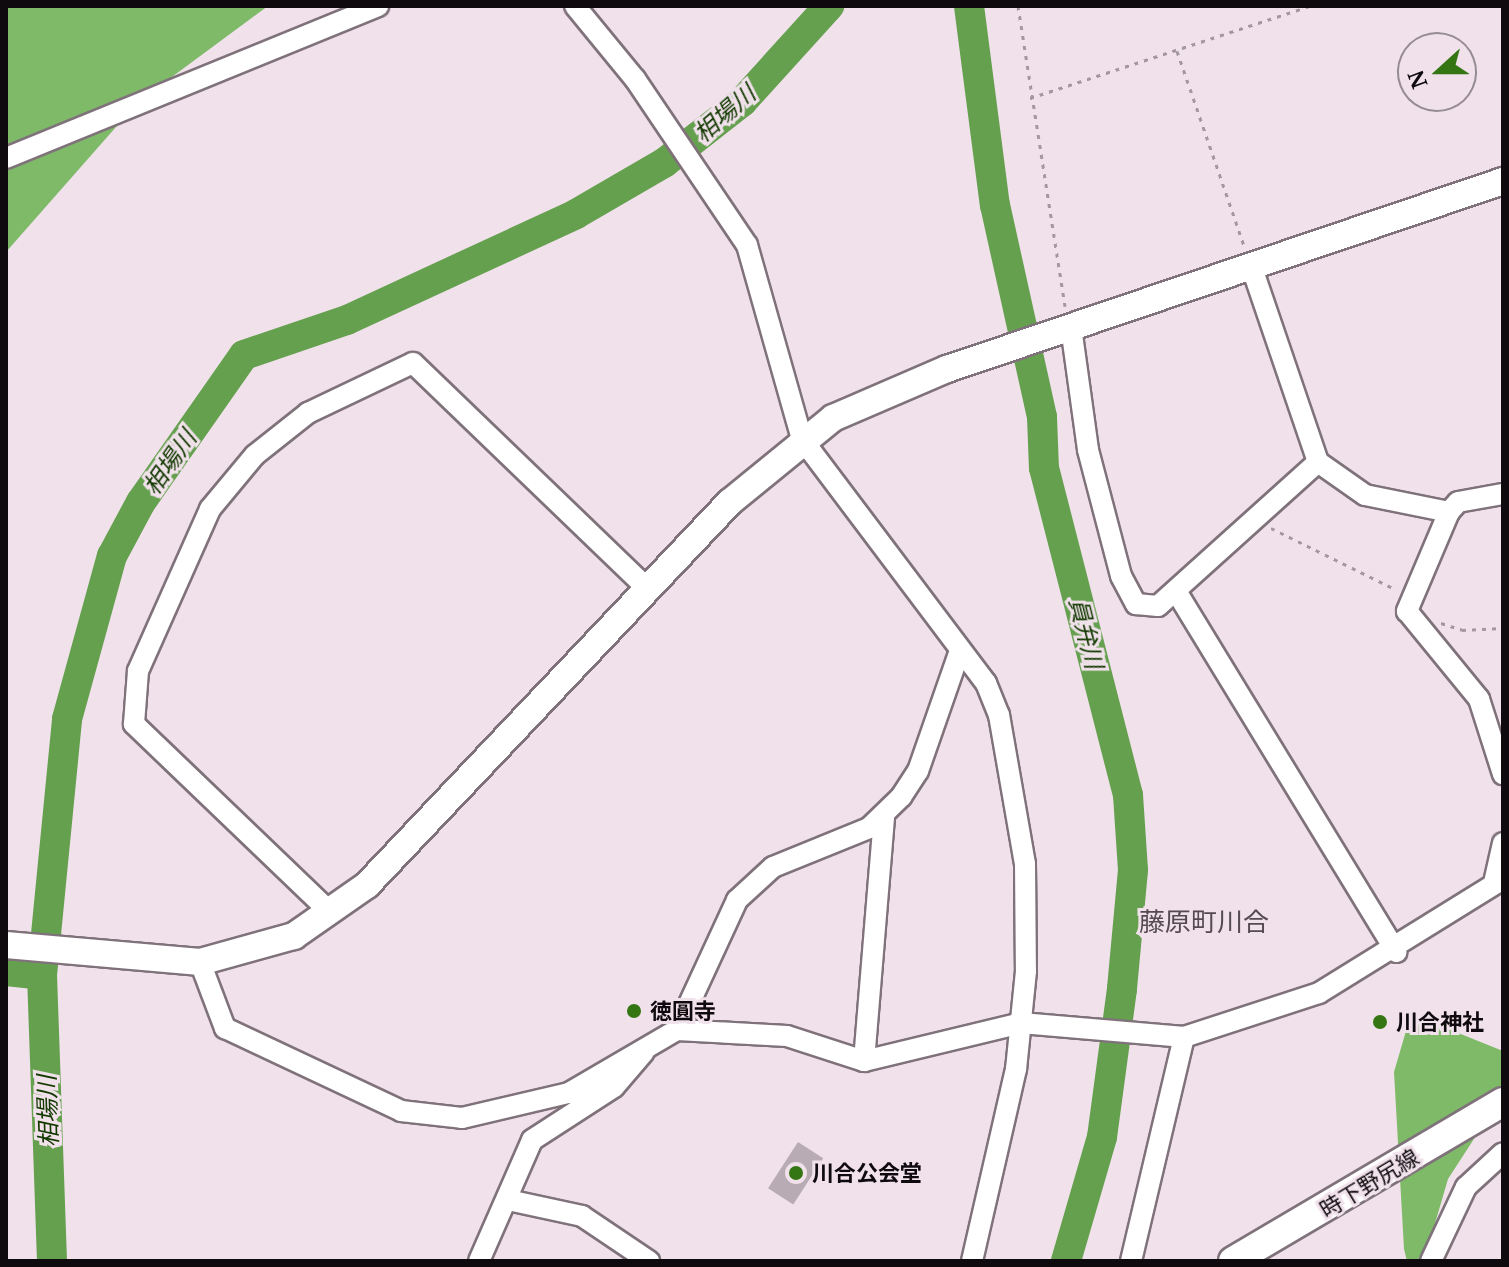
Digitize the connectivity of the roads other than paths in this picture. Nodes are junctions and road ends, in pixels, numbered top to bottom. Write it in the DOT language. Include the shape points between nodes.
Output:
graph roads {
  1 [pos="378,6"];
  2 [pos="575,6"];
  3 [pos="6,158"];
  4 [pos="1503,181"];
  5 [pos="1252,268"];
  6 [pos="1067,328"];
  7 [pos="802,439"];
  8 [pos="1318,462"];
  9 [pos="1503,494"];
  10 [pos="1449,512"];
  11 [pos="648,589"];
  12 [pos="1176,591"];
  13 [pos="959,653"];
  14 [pos="1503,774"];
  15 [pos="884,816"];
  16 [pos="1503,843"];
  17 [pos="1499,881"];
  18 [pos="330,912"];
  19 [pos="6,945"];
  20 [pos="1396,952"];
  21 [pos="200,962"];
  22 [pos="1025,1023"];
  23 [pos="677,1030"];
  24 [pos="1179,1036"];
  25 [pos="651,1043"];
  26 [pos="864,1061"];
  27 [pos="1503,1102"];
  28 [pos="1503,1153"];
  29 [pos="508,1200"];
  30 [pos="479,1261"];
  31 [pos="649,1261"];
  32 [pos="972,1261"];
  33 [pos="1131,1261"];
  34 [pos="1233,1261"];
  35 [pos="1431,1261"];
  1 -- 3 [label="street"];
  2 -- 7 [label="street" via="635,79 747,245"];
  4 -- 5 [label="street"];
  5 -- 6 [label="street"];
  5 -- 8 [label="street"];
  6 -- 7 [label="street" via="878,395"];
  6 -- 12 [label="street" via="1088,450 1121,576 1142,607 1152,609"];
  7 -- 11 [label="street"];
  7 -- 13 [label="street"];
  8 -- 10 [label="street" via="1365,495"];
  8 -- 12 [label="street"];
  9 -- 10 [label="street" via="1478,495"];
  10 -- 14 [label="street" via="1409,597 1412,622 1483,707"];
  11 -- 18 [label="street" via="367,885"];
  11 -- 18 [label="street" via="413,363 308,413 255,455 210,509 138,671 134,724"];
  12 -- 20 [label="street"];
  13 -- 15 [label="street" via="918,771"];
  13 -- 22 [label="street" via="992,695 1015,793 1027,940"];
  15 -- 23 [label="street" via="773,867 737,900"];
  15 -- 26 [label="street"];
  16 -- 17 [label="street"];
  17 -- 20 [label="street"];
  18 -- 21 [label="street" via="294,936 237,957"];
  19 -- 21 [label="street"];
  20 -- 24 [label="street" via="1319,993"];
  21 -- 25 [label="street" via="225,1028 421,1117 477,1117 569,1093"];
  22 -- 24 [label="street"];
  22 -- 26 [label="street"];
  22 -- 32 [label="street"];
  23 -- 25 [label="street"];
  23 -- 26 [label="street" via="787,1036"];
  24 -- 33 [label="street"];
  25 -- 29 [label="street" via="614,1087 532,1140"];
  27 -- 34 [label="main road, 時下野尻線"];
  28 -- 35 [label="street" via="1466,1187"];
  29 -- 30 [label="street"];
  29 -- 31 [label="street" via="582,1216"];
}
